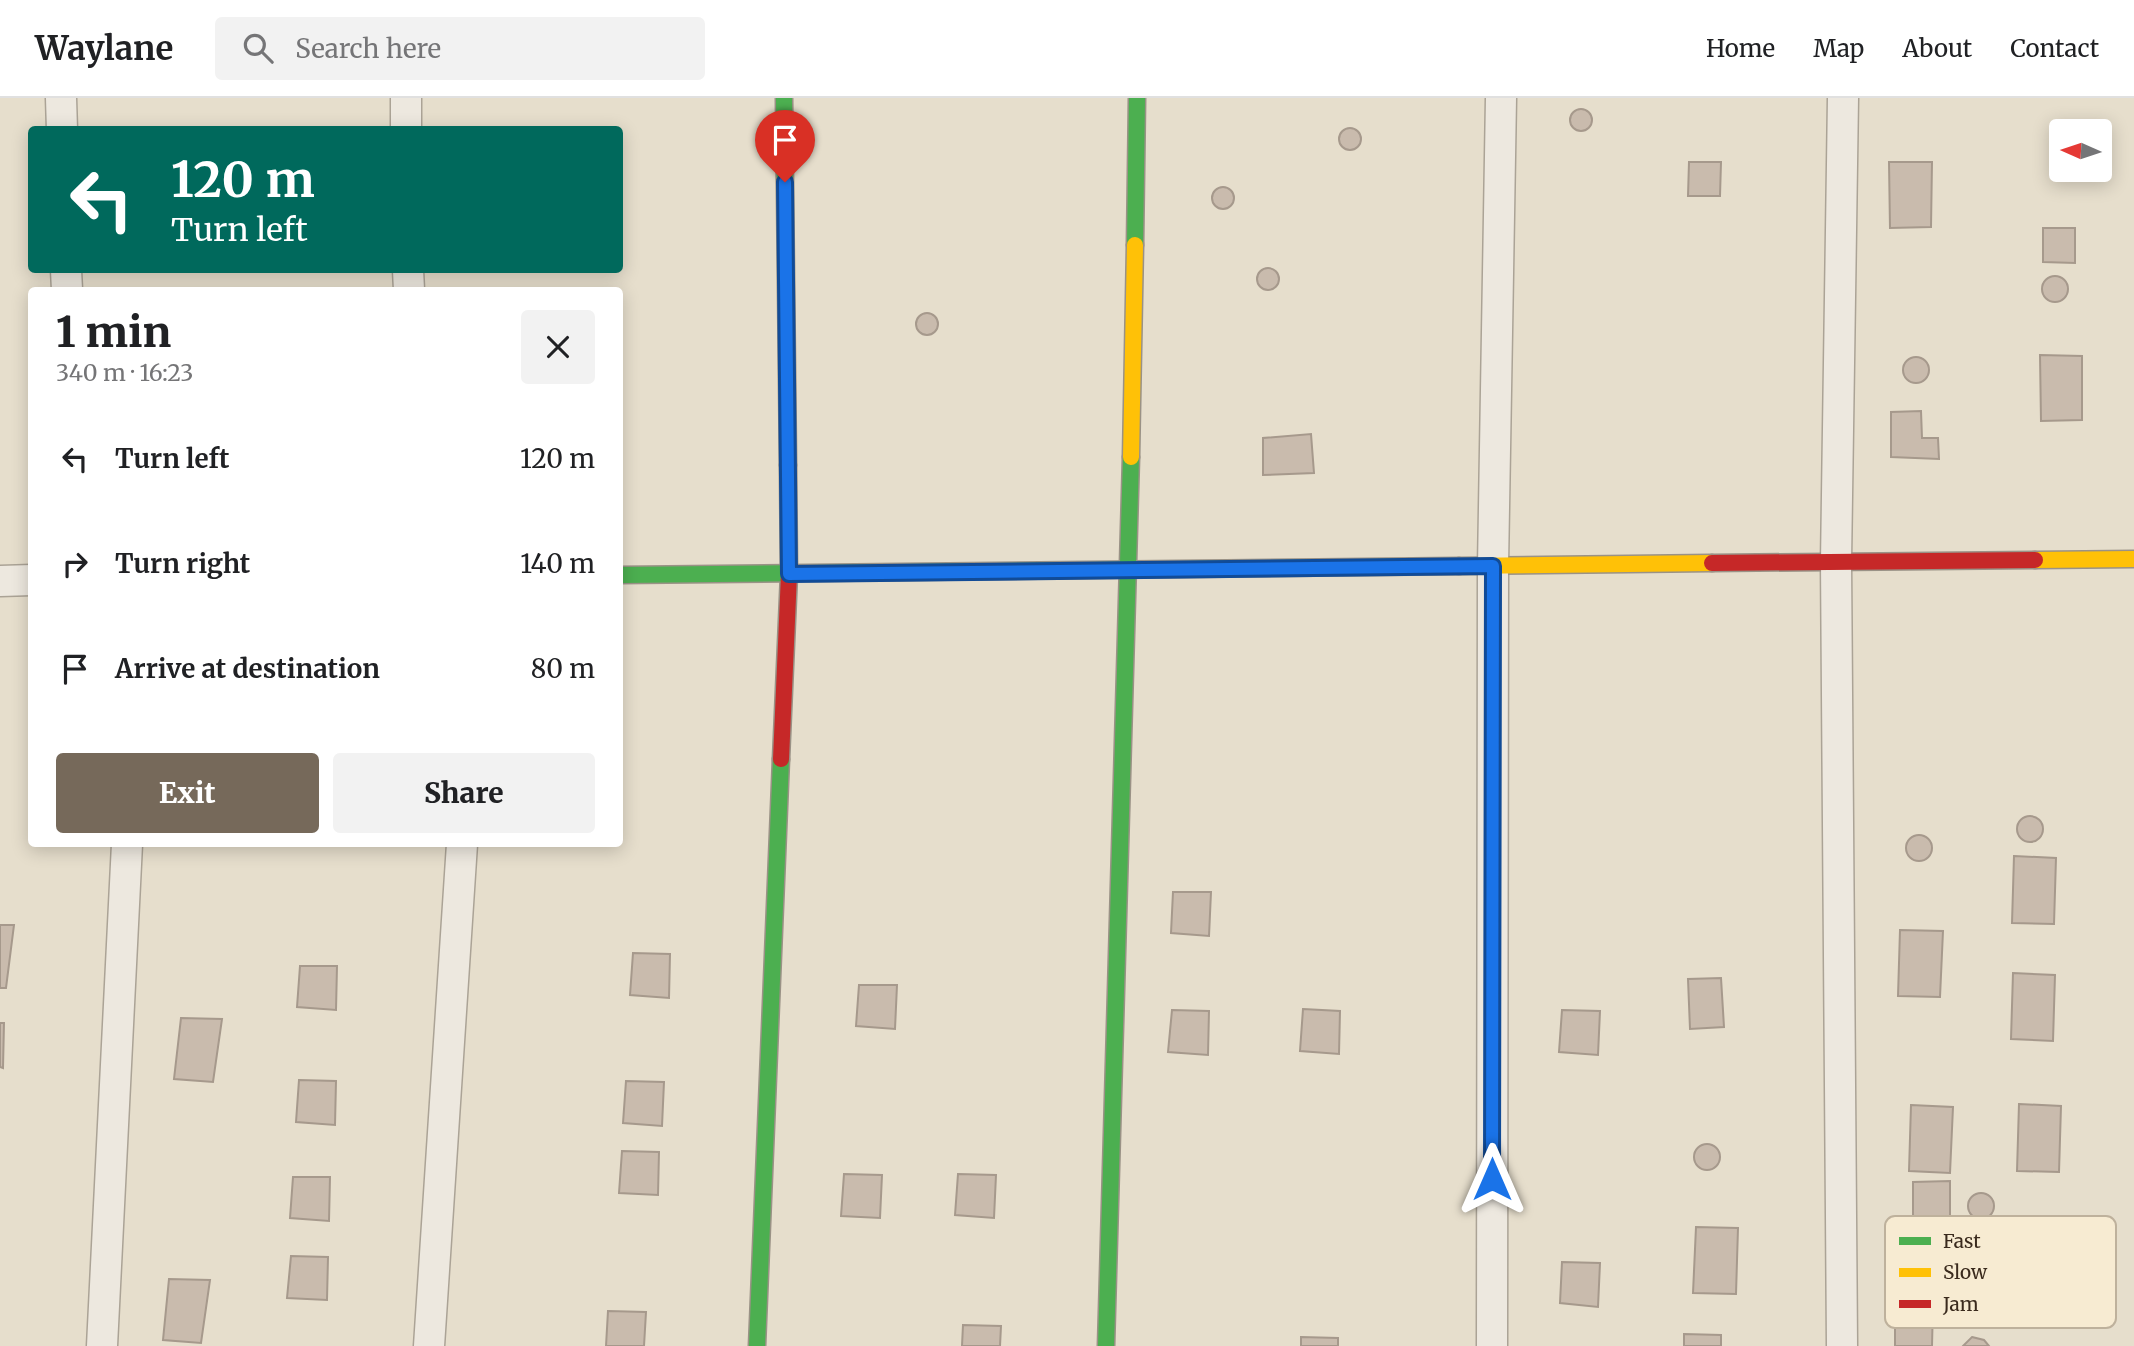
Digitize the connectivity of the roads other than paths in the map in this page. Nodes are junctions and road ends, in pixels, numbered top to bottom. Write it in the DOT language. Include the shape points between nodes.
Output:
graph roads {
  1 [pos="61,98"];
  2 [pos="406,98"];
  3 [pos="784,98"];
  4 [pos="1137,98"];
  5 [pos="1501,98"];
  6 [pos="1843,98"];
  7 [pos="62,126"];
  8 [pos="406,126"];
  9 [pos="2134,559"];
  10 [pos="1836,562"];
  11 [pos="1493,566"];
  12 [pos="1129,570"];
  13 [pos="789,574"];
  14 [pos="623,576"];
  15 [pos="28,580"];
  16 [pos="0,581"];
  17 [pos="127,847"];
  18 [pos="462,847"];
  19 [pos="102,1346"];
  20 [pos="429,1346"];
  21 [pos="757,1346"];
  22 [pos="1106,1346"];
  23 [pos="1492,1346"];
  24 [pos="1842,1346"];
  1 -- 7 [label="street"];
  2 -- 8 [label="street"];
  3 -- 13 [label="street"];
  4 -- 12 [label="street"];
  5 -- 11 [label="street"];
  6 -- 10 [label="street"];
  9 -- 10 [label="street"];
  10 -- 11 [label="street"];
  10 -- 24 [label="street"];
  11 -- 12 [label="street"];
  11 -- 23 [label="street"];
  12 -- 13 [label="street"];
  12 -- 22 [label="street"];
  13 -- 14 [label="street"];
  13 -- 21 [label="street"];
  15 -- 16 [label="street"];
  17 -- 19 [label="street"];
  18 -- 20 [label="street"];
}
